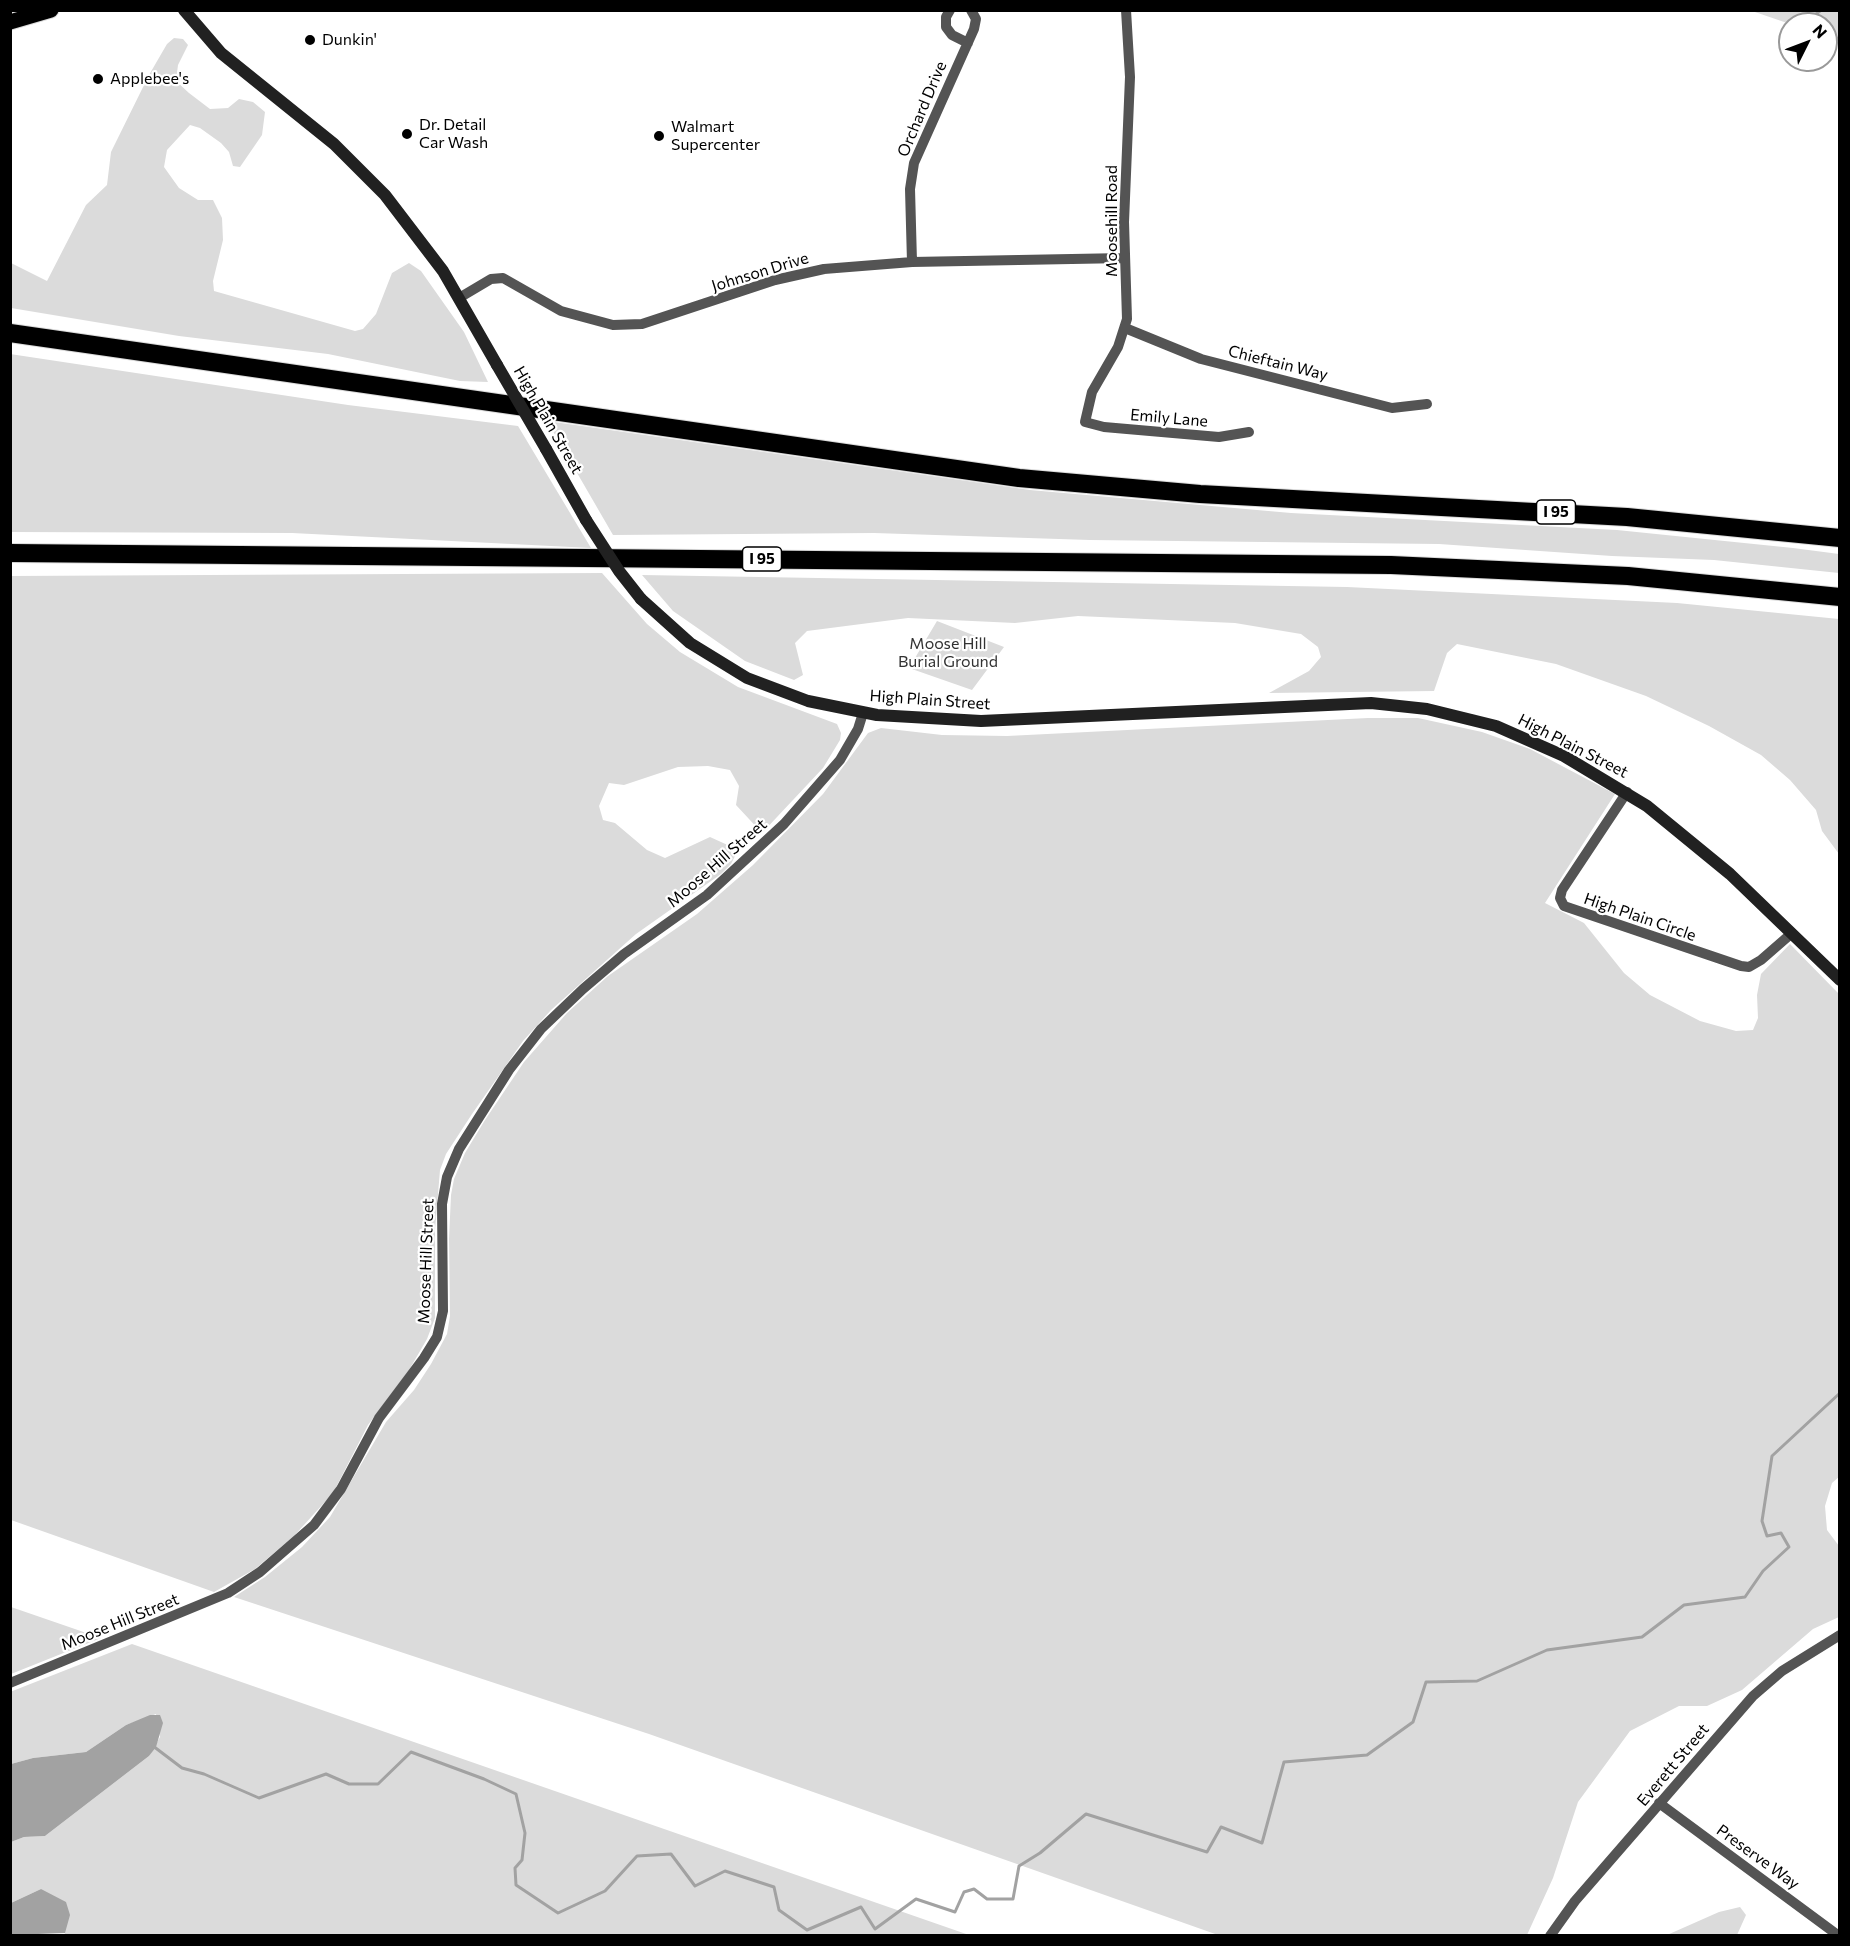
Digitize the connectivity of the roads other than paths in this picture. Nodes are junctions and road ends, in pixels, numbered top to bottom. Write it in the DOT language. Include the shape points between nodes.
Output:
graph roads {
  1 [pos="51,10"];
  2 [pos="184,10"];
  3 [pos="950,10"];
  4 [pos="972,10"];
  5 [pos="1126,10"];
  6 [pos="10,22"];
  7 [pos="968,43"];
  8 [pos="1125,258"];
  9 [pos="912,262"];
  10 [pos="459,298"];
  11 [pos="1125,328"];
  12 [pos="10,333"];
  13 [pos="1427,404"];
  14 [pos="1085,422"];
  15 [pos="1250,432"];
  16 [pos="1839,538"];
  17 [pos="10,554"];
  18 [pos="1839,597"];
  19 [pos="863,713"];
  20 [pos="1627,792"];
  21 [pos="1792,933"];
  22 [pos="1839,980"];
  23 [pos="1839,1635"];
  24 [pos="10,1683"];
  25 [pos="1659,1803"];
  26 [pos="1550,1935"];
  27 [pos="1839,1935"];
  1 -- 6 [label="main road"];
  2 -- 10 [label="main road, High Plain Street" via="221,52 369,177 415,232"];
  3 -- 7 [label="street" via="946,27"];
  4 -- 7 [label="street, Orchard Drive" via="976,24"];
  5 -- 8 [label="street, Moosehill Road" via="1130,77"];
  7 -- 9 [label="street, Orchard Drive" via="914,163 910,189"];
  8 -- 9 [label="street, Johnson Drive"];
  8 -- 11 [label="street, Moosehill Road"];
  9 -- 10 [label="street, Johnson Drive" via="797,274 642,324 613,325 575,315 549,306 503,278 483,282"];
  10 -- 19 [label="main road, High Plain Street, bridge" via="586,519 641,599 681,637 747,678 796,698"];
  11 -- 13 [label="street, Chieftain Way" via="1201,359 1392,408"];
  11 -- 14 [label="street, Moosehill Road" via="1092,392"];
  12 -- 16 [label="highway, I 95" via="1019,478 1200,494 1627,517"];
  14 -- 15 [label="street, Emily Lane" via="1219,437"];
  17 -- 18 [label="highway, I 95" via="1391,565 1619,575"];
  19 -- 20 [label="main road, High Plain Street" via="981,721 1349,703 1396,705 1451,713 1496,726 1564,756"];
  19 -- 24 [label="street, Moose Hill Street" via="840,760 784,824 707,895 624,954 583,989 541,1029 509,1071 459,1149 447,1177 442,1204 443,1311 437,1337 379,1418 341,1489 314,1525 260,1572 228,1593"];
  20 -- 21 [label="main road, High Plain Street" via="1703,850"];
  20 -- 21 [label="street, High Plain Circle" via="1562,890 1564,906 1749,967"];
  21 -- 22 [label="main road, High Plain Street"];
  23 -- 25 [label="street, Everett Street" via="1782,1671 1753,1696"];
  25 -- 26 [label="street, Everett Street"];
  25 -- 27 [label="street, Preserve Way"];
}
